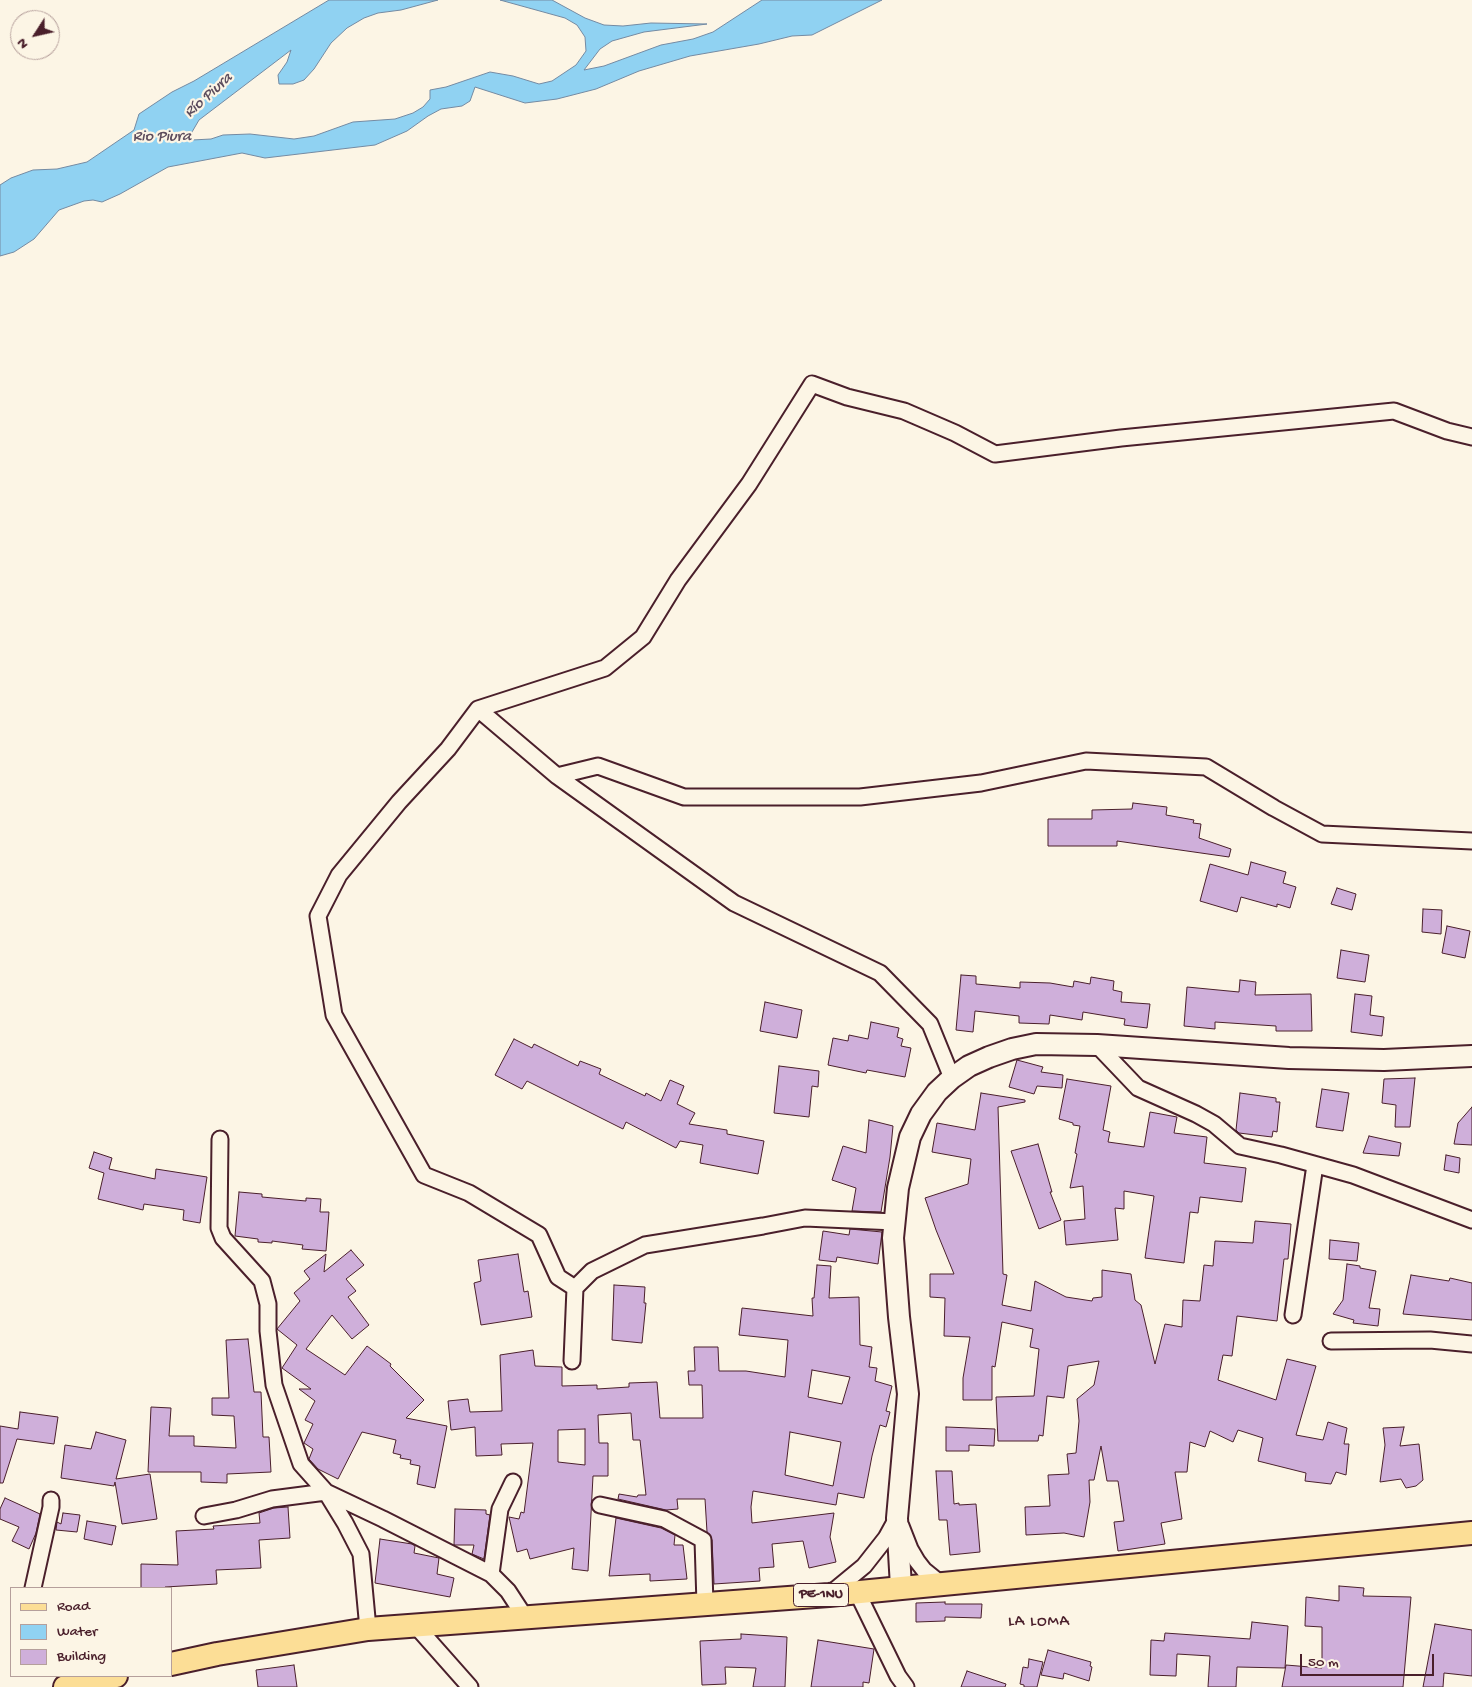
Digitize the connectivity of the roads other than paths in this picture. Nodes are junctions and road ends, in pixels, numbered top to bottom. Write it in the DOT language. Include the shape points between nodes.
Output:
graph roads {
  1 [pos="1472,437"];
  2 [pos="478,709"];
  3 [pos="557,776"];
  4 [pos="1472,841"];
  5 [pos="1098,1045"];
  6 [pos="1472,1056"];
  7 [pos="952,1078"];
  8 [pos="220,1139"];
  9 [pos="1315,1165"];
  10 [pos="1472,1220"];
  11 [pos="895,1222"];
  12 [pos="575,1288"];
  13 [pos="1293,1314"];
  14 [pos="1331,1341"];
  15 [pos="1472,1344"];
  16 [pos="572,1361"];
  17 [pos="513,1482"];
  18 [pos="326,1492"];
  19 [pos="51,1500"];
  20 [pos="600,1506"];
  21 [pos="204,1516"];
  22 [pos="898,1518"];
  23 [pos="1472,1533"];
  24 [pos="492,1574"];
  25 [pos="940,1583"];
  26 [pos="33,1587"];
  27 [pos="901,1587"];
  28 [pos="857,1592"];
  29 [pos="829,1595"];
  30 [pos="705,1604"];
  31 [pos="525,1617"];
  32 [pos="416,1626"];
  33 [pos="368,1629"];
  34 [pos="172,1664"];
  35 [pos="109,1677"];
  36 [pos="65,1683"];
  37 [pos="470,1687"];
  38 [pos="906,1687"];
  1 -- 2 [label="street" via="1394,411 995,454 904,411 847,397 812,384 749,484 678,580 644,637 605,668"];
  2 -- 3 [label="street"];
  2 -- 12 [label="street" via="448,749 339,875 318,916 334,1015 424,1174 469,1193 539,1235 558,1276"];
  3 -- 4 [label="street" via="598,766 684,797 860,797 981,783 1086,761 1206,767 1322,834"];
  3 -- 7 [label="street" via="734,903 880,973 930,1024"];
  5 -- 6 [label="main road" via="1289,1058 1384,1060"];
  5 -- 7 [label="main road" via="1036,1044 1012,1049 969,1066"];
  5 -- 9 [label="street" via="1138,1088 1214,1124 1240,1146"];
  7 -- 11 [label="main road" via="921,1114 910,1136 898,1188"];
  8 -- 18 [label="street" via="219,1228 262,1281 268,1304 274,1385 302,1464"];
  9 -- 10 [label="street" via="1352,1175"];
  9 -- 13 [label="street"];
  11 -- 12 [label="street" via="805,1218 645,1245 592,1271"];
  11 -- 22 [label="main road" via="893,1238 908,1394"];
  12 -- 16 [label="street"];
  14 -- 15 [label="street" via="1430,1340"];
  17 -- 24 [label="street" via="500,1509"];
  18 -- 21 [label="street" via="272,1499"];
  18 -- 24 [label="street"];
  18 -- 33 [label="street" via="361,1554"];
  19 -- 26 [label="street"];
  20 -- 30 [label="street" via="664,1519 703,1540"];
  22 -- 25 [label="street" via="917,1561"];
  22 -- 27 [label="main road"];
  22 -- 29 [label="street" via="864,1566"];
  23 -- 25 [label="main road, PE-1NU"];
  24 -- 31 [label="street"];
  25 -- 27 [label="main road, PE-1NU"];
  27 -- 28 [label="main road, PE-1NU"];
  28 -- 29 [label="main road, PE-1NU"];
  28 -- 38 [label="street"];
  29 -- 30 [label="main road, PE-1NU"];
  30 -- 31 [label="main road, PE-1NU"];
  31 -- 32 [label="main road, PE-1NU"];
  32 -- 33 [label="main road, PE-1NU"];
  32 -- 37 [label="street"];
  33 -- 34 [label="main road, PE-1NU"];
  35 -- 36 [label="main road"];
}
